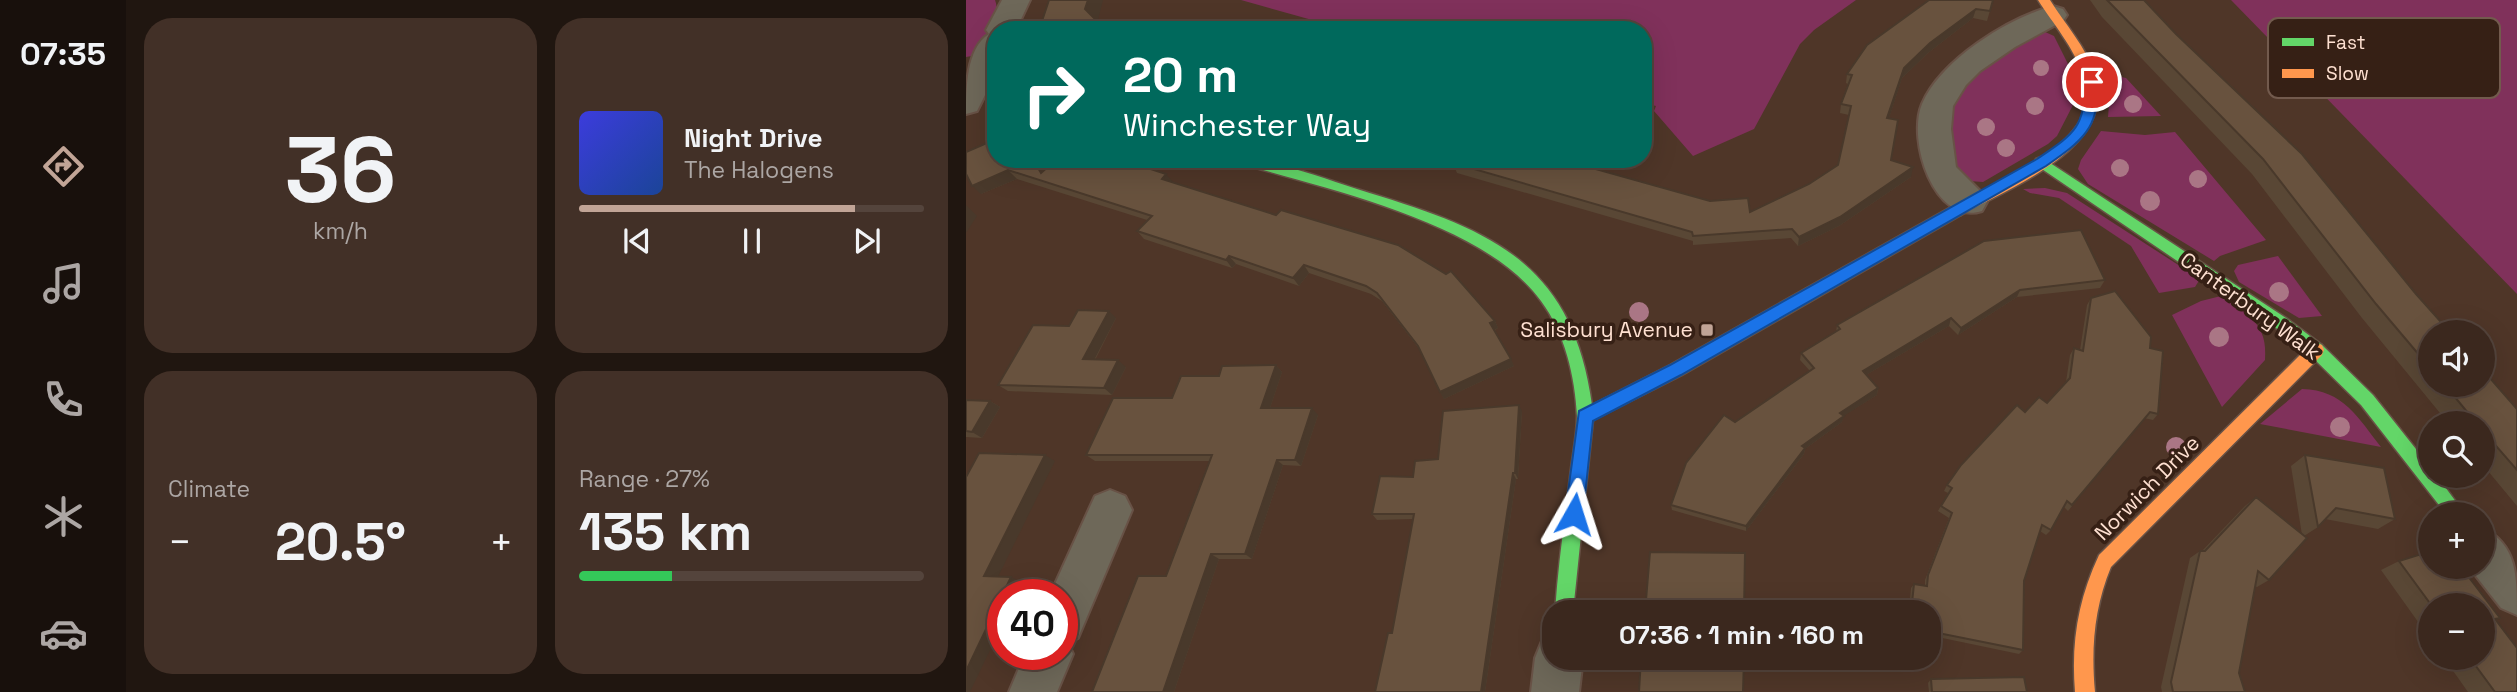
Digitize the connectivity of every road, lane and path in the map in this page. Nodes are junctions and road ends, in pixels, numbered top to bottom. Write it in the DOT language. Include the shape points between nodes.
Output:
graph roads {
  1 [pos="1016,0"];
  2 [pos="2049,7"];
  3 [pos="1006,21"];
  4 [pos="987,63"];
  5 [pos="976,89"];
  6 [pos="2042,162"];
  7 [pos="1270,168"];
  8 [pos="1970,202"];
  9 [pos="2316,350"];
  10 [pos="1585,416"];
  11 [pos="2447,502"];
  12 [pos="1110,510"];
  13 [pos="2495,564"];
  14 [pos="1078,585"];
  15 [pos="2517,592"];
  16 [pos="1565,600"];
  17 [pos="1042,670"];
  18 [pos="1558,670"];
  19 [pos="1033,692"];
  20 [pos="1555,692"];
  21 [pos="2085,692"];
  1 -- 3 [label="street"];
  2 -- 6 [label="street" via="2087,70 2094,95 2081,131"];
  2 -- 8 [label="street" via="1960,73 1937,105 1934,126 1939,164 1945,178"];
  4 -- 5 [label="street"];
  6 -- 8 [label="street"];
  6 -- 9 [label="street, Canterbury Walk"];
  7 -- 10 [label="street" via="1437,219 1497,248 1536,283 1566,329 1580,375"];
  8 -- 10 [label="street" via="1676,370"];
  9 -- 11 [label="street, Canterbury Walk" via="2367,400"];
  9 -- 21 [label="street, Norwich Drive" via="2105,561 2094,580 2081,625"];
  10 -- 16 [label="street"];
  12 -- 14 [label="street"];
  13 -- 15 [label="street"];
  17 -- 19 [label="street"];
  18 -- 20 [label="street"];
}
